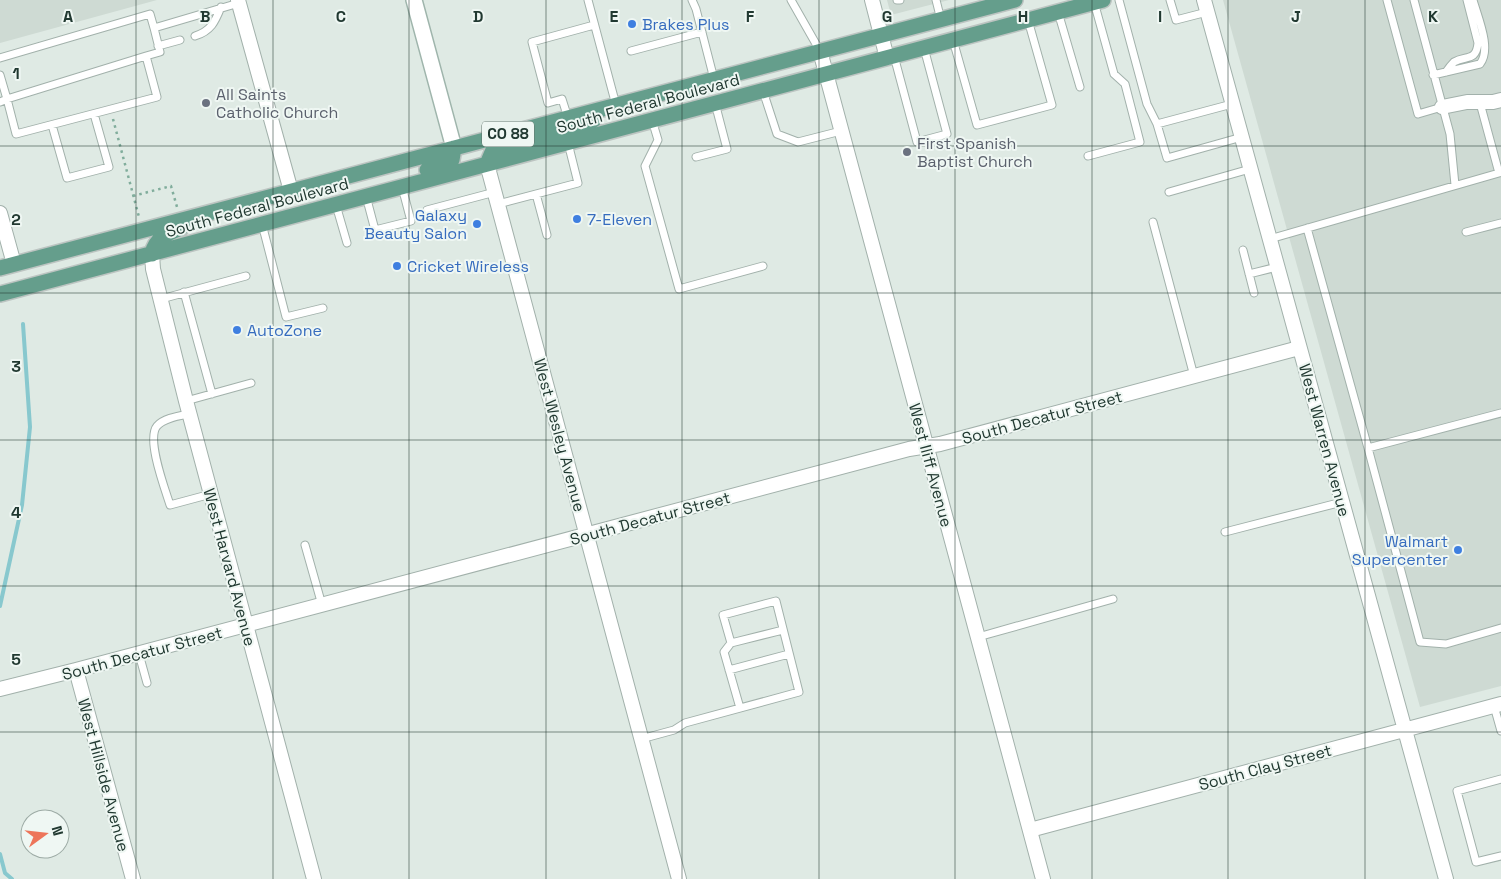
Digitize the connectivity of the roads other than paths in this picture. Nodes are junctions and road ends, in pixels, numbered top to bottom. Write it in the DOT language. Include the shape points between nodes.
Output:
graph roads {
  1 [pos="414,0"];
  2 [pos="588,0"];
  3 [pos="692,0"];
  4 [pos="791,0"];
  5 [pos="872,0"];
  6 [pos="936,0"];
  7 [pos="1015,0"];
  8 [pos="1119,0"];
  9 [pos="1170,0"];
  10 [pos="1387,0"];
  11 [pos="1414,0"];
  12 [pos="1467,0"];
  13 [pos="1473,0"];
  14 [pos="239,1"];
  15 [pos="1098,1"];
  16 [pos="1206,6"];
  17 [pos="221,7"];
  18 [pos="1058,12"];
  19 [pos="941,20"];
  20 [pos="1028,20"];
  21 [pos="594,25"];
  22 [pos="154,28"];
  23 [pos="702,32"];
  24 [pos="881,35"];
  25 [pos="195,36"];
  26 [pos="180,40"];
  27 [pos="953,40"];
  28 [pos="158,46"];
  29 [pos="924,48"];
  30 [pos="631,51"];
  31 [pos="820,52"];
  32 [pos="146,56"];
  33 [pos="890,57"];
  34 [pos="0,58"];
  35 [pos="1445,72"];
  36 [pos="826,74"];
  37 [pos="0,75"];
  38 [pos="1433,75"];
  39 [pos="714,79"];
  40 [pos="1080,88"];
  41 [pos="763,91"];
  42 [pos="4,100"];
  43 [pos="1501,100"];
  44 [pos="1480,103"];
  45 [pos="715,104"];
  46 [pos="1232,104"];
  47 [pos="616,106"];
  48 [pos="1442,107"];
  49 [pos="94,114"];
  50 [pos="568,118"];
  51 [pos="652,120"];
  52 [pos="1157,124"];
  53 [pos="52,125"];
  54 [pos="841,131"];
  55 [pos="1242,138"];
  56 [pos="568,143"];
  57 [pos="454,148"];
  58 [pos="1088,156"];
  59 [pos="696,157"];
  60 [pos="487,164"];
  61 [pos="1250,169"];
  62 [pos="1500,173"];
  63 [pos="1455,185"];
  64 [pos="402,187"];
  65 [pos="291,191"];
  66 [pos="1169,192"];
  67 [pos="536,194"];
  68 [pos="366,196"];
  69 [pos="496,198"];
  70 [pos="340,203"];
  71 [pos="231,207"];
  72 [pos="427,210"];
  73 [pos="0,213"];
  74 [pos="1153,222"];
  75 [pos="1501,223"];
  76 [pos="262,224"];
  77 [pos="1307,228"];
  78 [pos="1466,232"];
  79 [pos="547,235"];
  80 [pos="1270,239"];
  81 [pos="347,243"];
  82 [pos="1243,250"];
  83 [pos="152,254"];
  84 [pos="7,266"];
  85 [pos="763,266"];
  86 [pos="1277,267"];
  87 [pos="1249,274"];
  88 [pos="246,276"];
  89 [pos="0,285"];
  90 [pos="184,292"];
  91 [pos="1254,293"];
  92 [pos="0,294"];
  93 [pos="161,299"];
  94 [pos="323,308"];
  95 [pos="1300,348"];
  96 [pos="1194,376"];
  97 [pos="251,383"];
  98 [pos="212,394"];
  99 [pos="188,407"];
  100 [pos="1501,413"];
  101 [pos="926,446"];
  102 [pos="1368,448"];
  103 [pos="211,494"];
  104 [pos="1342,502"];
  105 [pos="1225,532"];
  106 [pos="587,535"];
  107 [pos="305,545"];
  108 [pos="1114,600"];
  109 [pos="322,605"];
  110 [pos="246,625"];
  111 [pos="1501,628"];
  112 [pos="783,630"];
  113 [pos="978,637"];
  114 [pos="731,643"];
  115 [pos="139,654"];
  116 [pos="789,654"];
  117 [pos="76,670"];
  118 [pos="729,670"];
  119 [pos="147,683"];
  120 [pos="0,689"];
  121 [pos="1498,705"];
  122 [pos="740,708"];
  123 [pos="1405,730"];
  124 [pos="1501,731"];
  125 [pos="641,739"];
  126 [pos="1501,779"];
  127 [pos="1030,830"];
  128 [pos="1501,856"];
  129 [pos="132,879"];
  130 [pos="314,879"];
  131 [pos="679,879"];
  132 [pos="1043,879"];
  133 [pos="1446,879"];
  1 -- 57 [label="street"];
  2 -- 21 [label="lane"];
  3 -- 23 [label="lane"];
  4 -- 31 [label="lane"];
  5 -- 24 [label="street"];
  6 -- 19 [label="lane"];
  7 -- 19 [label="main road, South Federal Boulevard / CO 88"];
  8 -- 52 [label="lane" via="1147,104"];
  9 -- 16 [label="lane" via="1176,20"];
  10 -- 48 [label="lane" via="1418,114"];
  11 -- 38 [label="lane"];
  12 -- 35 [label="lane" via="1477,50 1473,56 1454,62"];
  13 -- 35 [label="lane" via="1486,48 1484,59 1480,64"];
  14 -- 17 [label="lane"];
  14 -- 65 [label="street"];
  15 -- 18 [label="main road, South Federal Boulevard / CO 88"];
  15 -- 58 [label="lane" via="1114,74 1125,84 1140,142"];
  16 -- 46 [label="street, West Warren Avenue"];
  17 -- 22 [label="lane"];
  17 -- 25 [label="lane" via="213,25"];
  18 -- 20 [label="main road, South Federal Boulevard / CO 88"];
  18 -- 40 [label="lane"];
  19 -- 24 [label="main road, South Federal Boulevard / CO 88"];
  20 -- 27 [label="main road, South Federal Boulevard / CO 88"];
  20 -- 27 [label="lane" via="1052,105 977,125"];
  21 -- 47 [label="lane"];
  21 -- 50 [label="lane" via="532,42 548,103 562,99"];
  22 -- 28 [label="lane"];
  22 -- 34 [label="lane" via="150,14"];
  23 -- 30 [label="lane"];
  23 -- 39 [label="lane"];
  24 -- 31 [label="main road, South Federal Boulevard / CO 88"];
  24 -- 33 [label="street"];
  26 -- 28 [label="lane"];
  27 -- 29 [label="main road, South Federal Boulevard / CO 88"];
  28 -- 32 [label="lane" via="160,52"];
  29 -- 33 [label="main road, South Federal Boulevard / CO 88"];
  29 -- 33 [label="lane" via="947,134 917,142"];
  31 -- 36 [label="street, West Iliff Avenue"];
  31 -- 39 [label="main road, South Federal Boulevard / CO 88"];
  32 -- 42 [label="lane"];
  32 -- 49 [label="lane" via="157,97"];
  33 -- 36 [label="main road, South Federal Boulevard / CO 88"];
  35 -- 38 [label="lane"];
  36 -- 41 [label="main road, South Federal Boulevard / CO 88"];
  36 -- 54 [label="street, West Iliff Avenue"];
  37 -- 42 [label="lane"];
  38 -- 48 [label="lane"];
  39 -- 47 [label="main road, South Federal Boulevard / CO 88"];
  41 -- 45 [label="main road, South Federal Boulevard / CO 88"];
  41 -- 54 [label="lane" via="777,134 798,142"];
  42 -- 53 [label="lane" via="16,134"];
  43 -- 44 [label="street"];
  44 -- 48 [label="street"];
  44 -- 62 [label="lane"];
  45 -- 51 [label="main road, South Federal Boulevard / CO 88"];
  45 -- 59 [label="lane" via="727,149"];
  46 -- 52 [label="lane"];
  46 -- 55 [label="street, West Warren Avenue"];
  47 -- 50 [label="main road, South Federal Boulevard / CO 88"];
  47 -- 60 [label="main road" via="592,121 493,150"];
  48 -- 63 [label="lane" via="1453,148"];
  49 -- 53 [label="lane"];
  49 -- 53 [label="lane" via="109,167 67,178"];
  50 -- 57 [label="main road, South Federal Boulevard / CO 88"];
  51 -- 56 [label="main road, South Federal Boulevard / CO 88"];
  51 -- 85 [label="lane" via="658,140 645,166 679,289"];
  52 -- 55 [label="lane" via="1166,158"];
  54 -- 101 [label="street, West Iliff Avenue"];
  55 -- 61 [label="street, West Warren Avenue"];
  56 -- 60 [label="main road, South Federal Boulevard / CO 88"];
  56 -- 67 [label="lane" via="578,183"];
  57 -- 65 [label="main road, South Federal Boulevard / CO 88"];
  57 -- 70 [label="main road" via="452,160 445,165 374,186"];
  60 -- 64 [label="main road, South Federal Boulevard / CO 88"];
  60 -- 69 [label="street, West Wesley Avenue"];
  61 -- 66 [label="lane"];
  61 -- 80 [label="street, West Warren Avenue"];
  62 -- 63 [label="lane"];
  63 -- 77 [label="lane"];
  64 -- 68 [label="main road, South Federal Boulevard / CO 88"];
  64 -- 68 [label="lane" via="411,220 375,230"];
  65 -- 71 [label="main road, South Federal Boulevard / CO 88"];
  67 -- 69 [label="lane"];
  67 -- 79 [label="lane"];
  68 -- 70 [label="main road, South Federal Boulevard / CO 88"];
  69 -- 72 [label="lane"];
  69 -- 106 [label="street, West Wesley Avenue"];
  70 -- 76 [label="main road, South Federal Boulevard / CO 88"];
  70 -- 81 [label="lane"];
  71 -- 83 [label="main road" via="167,234 158,240"];
  71 -- 84 [label="main road, South Federal Boulevard / CO 88"];
  73 -- 84 [label="street"];
  74 -- 96 [label="lane"];
  75 -- 78 [label="lane"];
  76 -- 83 [label="main road, South Federal Boulevard / CO 88"];
  76 -- 94 [label="lane" via="286,317"];
  77 -- 80 [label="lane"];
  77 -- 102 [label="lane"];
  80 -- 86 [label="street, West Warren Avenue"];
  82 -- 87 [label="lane"];
  83 -- 92 [label="main road, South Federal Boulevard / CO 88"];
  83 -- 93 [label="street, West Harvard Avenue"];
  84 -- 89 [label="main road" via="15,276 12,281"];
  86 -- 87 [label="lane"];
  86 -- 95 [label="street, West Warren Avenue"];
  87 -- 91 [label="lane"];
  88 -- 90 [label="lane"];
  90 -- 93 [label="lane"];
  90 -- 98 [label="lane"];
  93 -- 99 [label="street, West Harvard Avenue"];
  95 -- 96 [label="street, South Decatur Street"];
  95 -- 104 [label="street, West Warren Avenue"];
  96 -- 101 [label="street, South Decatur Street"];
  97 -- 98 [label="lane"];
  98 -- 99 [label="lane"];
  99 -- 103 [label="street, West Harvard Avenue"];
  99 -- 103 [label="lane" via="157,426 154,447 170,505"];
  100 -- 102 [label="lane"];
  101 -- 106 [label="street, South Decatur Street"];
  101 -- 113 [label="street, West Iliff Avenue"];
  102 -- 111 [label="lane" via="1420,642 1446,644"];
  103 -- 110 [label="street, West Harvard Avenue"];
  104 -- 105 [label="lane"];
  104 -- 123 [label="street, West Warren Avenue"];
  106 -- 109 [label="street, South Decatur Street"];
  106 -- 125 [label="street, West Wesley Avenue"];
  107 -- 109 [label="lane"];
  108 -- 113 [label="lane"];
  109 -- 110 [label="street, South Decatur Street"];
  110 -- 115 [label="street, South Decatur Street"];
  110 -- 130 [label="street, West Harvard Avenue"];
  112 -- 114 [label="lane"];
  112 -- 114 [label="lane" via="776,601 723,615"];
  112 -- 116 [label="lane"];
  113 -- 127 [label="street, West Iliff Avenue"];
  114 -- 118 [label="lane" via="724,652"];
  115 -- 117 [label="street, South Decatur Street"];
  115 -- 119 [label="lane"];
  116 -- 118 [label="lane"];
  116 -- 122 [label="lane" via="799,692"];
  117 -- 120 [label="street, South Decatur Street"];
  117 -- 129 [label="street, West Hillside Avenue"];
  118 -- 122 [label="lane"];
  121 -- 123 [label="street, South Clay Street"];
  121 -- 124 [label="lane"];
  122 -- 125 [label="lane"];
  123 -- 127 [label="street, South Clay Street"];
  123 -- 133 [label="street, West Warren Avenue"];
  125 -- 131 [label="street, West Wesley Avenue"];
  126 -- 128 [label="lane" via="1457,791 1476,862"];
  127 -- 132 [label="street, West Iliff Avenue"];
}
